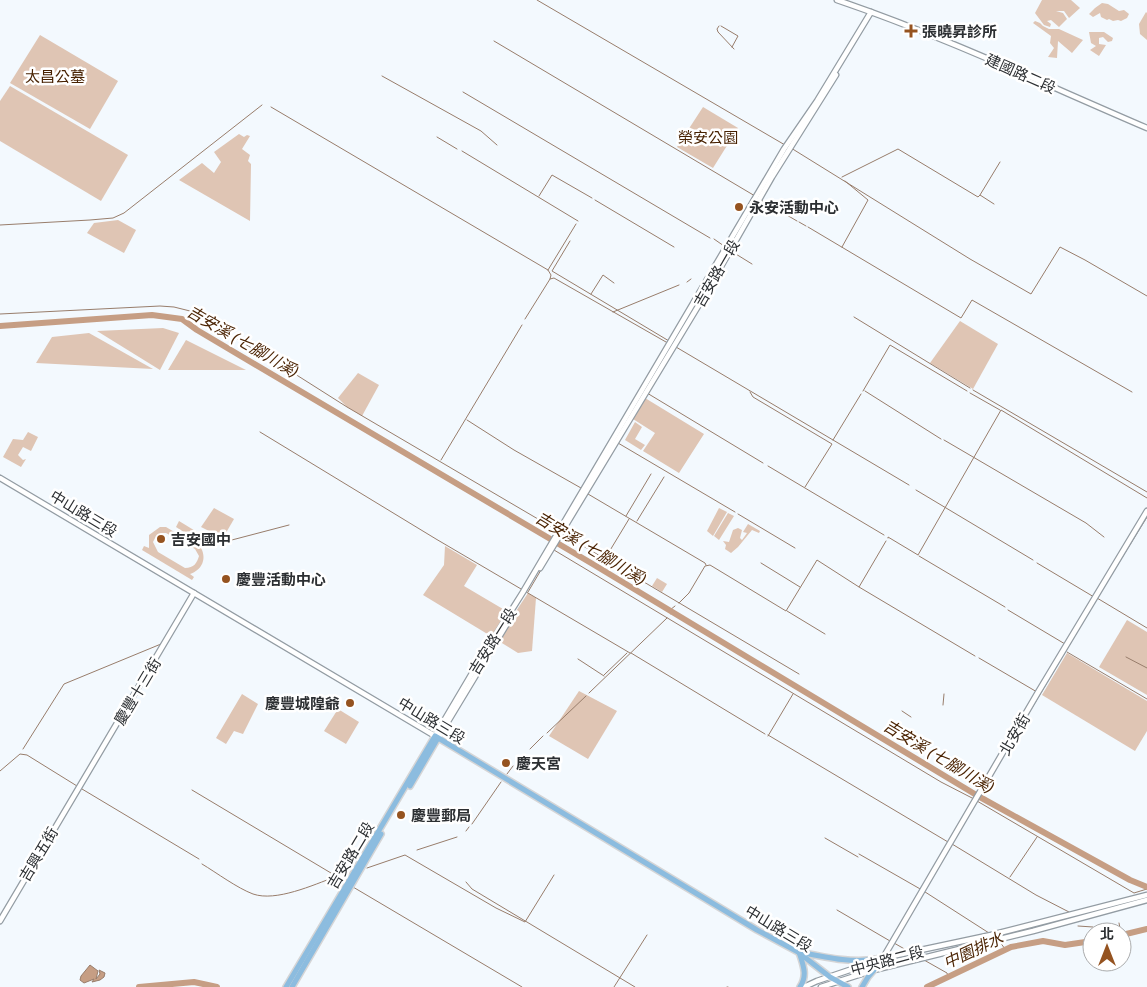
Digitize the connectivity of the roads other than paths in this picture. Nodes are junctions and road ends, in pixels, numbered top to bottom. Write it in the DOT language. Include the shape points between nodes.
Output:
graph roads {
  1 [pos="837,0"];
  2 [pos="872,13"];
  3 [pos="1147,128"];
  4 [pos="0,478"];
  5 [pos="1147,511"];
  6 [pos="194,593"];
  7 [pos="436,737"];
  8 [pos="78,788"];
  9 [pos="1147,895"];
  10 [pos="1147,900"];
  11 [pos="0,921"];
  12 [pos="798,952"];
  13 [pos="883,958"];
  14 [pos="874,970"];
  15 [pos="830,977"];
  16 [pos="838,982"];
  17 [pos="286,987"];
  18 [pos="292,987"];
  19 [pos="800,987"];
  20 [pos="804,987"];
  21 [pos="821,987"];
  22 [pos="848,987"];
  23 [pos="862,987"];
  1 -- 2 [label="street, 建國路二段"];
  2 -- 3 [label="street, 建國路二段" via="987,58"];
  2 -- 7 [label="street, 吉安路一段" via="784,149"];
  4 -- 6 [label="street, 中山路三段"];
  5 -- 13 [label="street, 北安街"];
  6 -- 7 [label="street, 中山路三段"];
  6 -- 8 [label="street, 慶豐十三街"];
  7 -- 12 [label="main road, 中山路三段"];
  7 -- 17 [label="main road, 吉安路二段"];
  7 -- 18 [label="main road, 吉安路二段"];
  8 -- 11 [label="street, 吉興五街"];
  9 -- 13 [label="street, 中央路二段" via="991,935"];
  10 -- 14 [label="street, 中央路二段"];
  12 -- 13 [label="main road" via="856,961"];
  12 -- 15 [label="main road, 中山路三段"];
  12 -- 19 [label="main road" via="805,975"];
  13 -- 15 [label="street, 中央路二段"];
  14 -- 16 [label="street, 中央路二段"];
  14 -- 23 [label="main road"];
  15 -- 16 [label="main road, 中山路三段"];
  15 -- 20 [label="street, 中央路二段"];
  16 -- 21 [label="street, 中央路二段"];
  16 -- 22 [label="main road, 中山路三段"];
}
